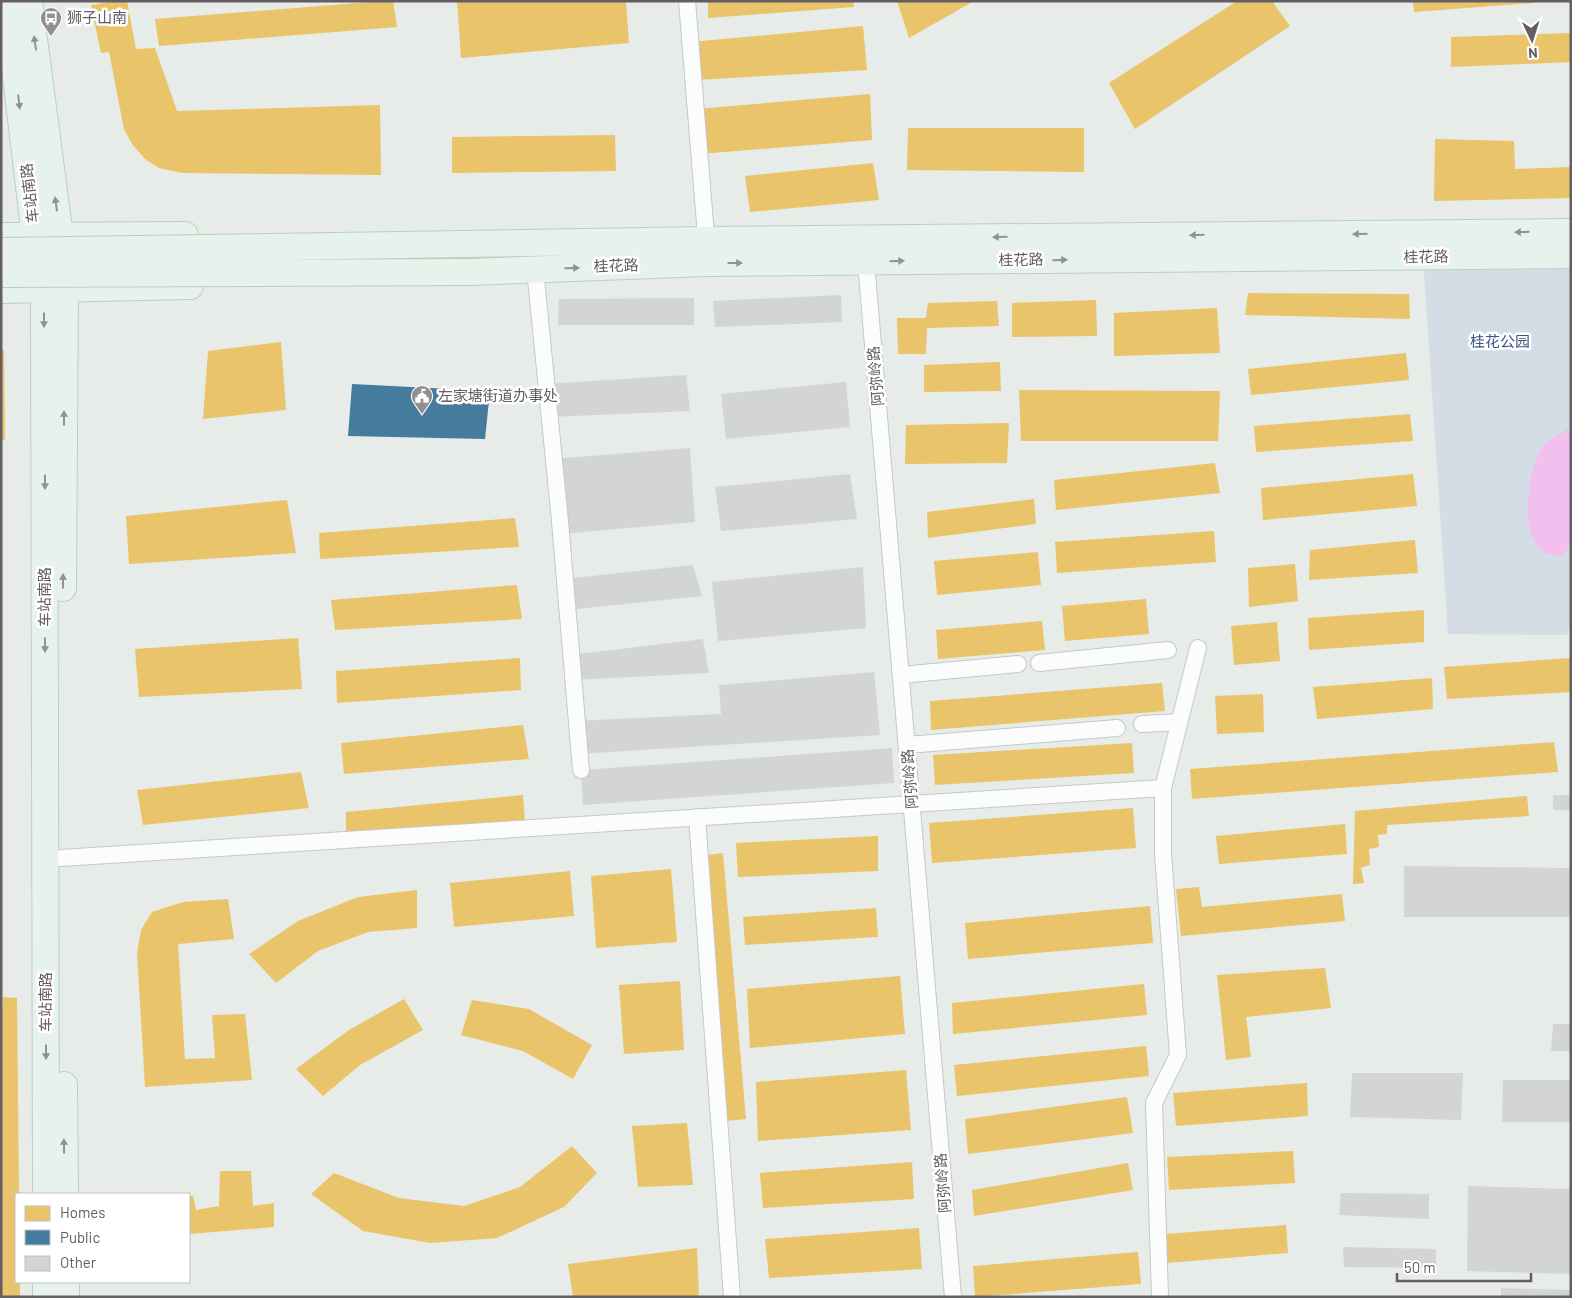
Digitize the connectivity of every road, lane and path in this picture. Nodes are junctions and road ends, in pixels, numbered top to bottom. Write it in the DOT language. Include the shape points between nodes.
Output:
graph roads {
  1 [pos="7,1"];
  2 [pos="29,1"];
  3 [pos="687,1"];
  4 [pos="1571,232"];
  5 [pos="1,236"];
  6 [pos="48,237"];
  7 [pos="1,251"];
  8 [pos="707,251"];
  9 [pos="1571,255"];
  10 [pos="533,256"];
  11 [pos="866,262"];
  12 [pos="1,274"];
  13 [pos="55,288"];
  14 [pos="1,290"];
  15 [pos="1198,648"];
  16 [pos="1168,650"];
  17 [pos="1039,663"];
  18 [pos="1018,664"];
  19 [pos="901,675"];
  20 [pos="1179,722"];
  21 [pos="1142,724"];
  22 [pos="1117,728"];
  23 [pos="907,745"];
  24 [pos="581,770"];
  25 [pos="1164,788"];
  26 [pos="912,804"];
  27 [pos="697,817"];
  28 [pos="61,858"];
  29 [pos="46,1193"];
  30 [pos="65,1193"];
  31 [pos="46,1283"];
  32 [pos="66,1283"];
  33 [pos="46,1297"];
  34 [pos="66,1297"];
  35 [pos="732,1297"];
  36 [pos="953,1297"];
  37 [pos="1160,1297"];
  1 -- 6 [label="main road, 车站南路, one-way"];
  6 -- 2 [label="main road, 车站南路, one-way"];
  3 -- 8 [label="street"];
  4 -- 8 [label="main road, 桂花路, one-way"];
  5 -- 6 [label="main road"];
  6 -- 10 [label="main road" via="479,232"];
  6 -- 13 [label="main road, 车站南路"];
  7 -- 10 [label="main road, bridge" via="464,244"];
  8 -- 10 [label="main road, 桂花路"];
  8 -- 11 [label="main road, 桂花路, one-way"];
  11 -- 9 [label="main road, 桂花路, one-way"];
  10 -- 12 [label="main road, 桂花路, bridge" via="471,272"];
  10 -- 13 [label="main road" via="481,282"];
  10 -- 24 [label="street"];
  11 -- 19 [label="street, 阿弥岭路"];
  13 -- 14 [label="main road"];
  28 -- 13 [label="main road, 车站南路, one-way"];
  13 -- 29 [label="main road, 车站南路, one-way"];
  15 -- 20 [label="street"];
  16 -- 17 [label="street"];
  18 -- 19 [label="street"];
  19 -- 23 [label="street, 阿弥岭路"];
  20 -- 21 [label="street"];
  20 -- 25 [label="street"];
  22 -- 23 [label="street"];
  23 -- 26 [label="street, 阿弥岭路"];
  25 -- 26 [label="street"];
  25 -- 37 [label="street" via="1163,854 1178,1055 1154,1103"];
  26 -- 27 [label="street"];
  26 -- 36 [label="street, 阿弥岭路"];
  27 -- 28 [label="street"];
  27 -- 35 [label="street"];
  30 -- 28 [label="main road, 车站南路, one-way"];
  31 -- 33 [label="main road"];
  32 -- 34 [label="main road"];
}
